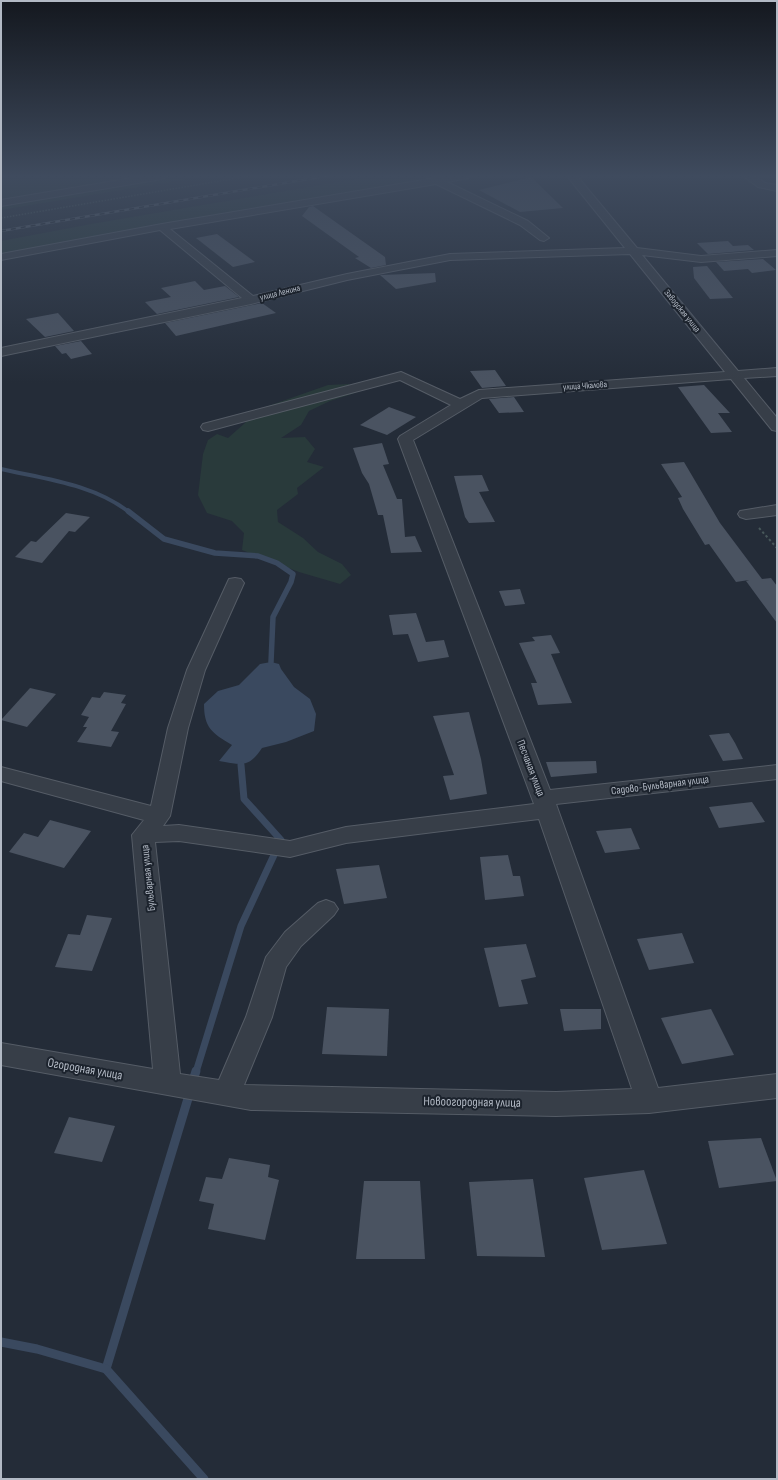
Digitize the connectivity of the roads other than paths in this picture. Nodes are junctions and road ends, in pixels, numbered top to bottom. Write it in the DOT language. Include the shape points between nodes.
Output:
graph roads {
  1 [pos="65,245"];
  2 [pos="184,245"];
  3 [pos="629,245"];
  4 [pos="634,251"];
  5 [pos="777,253"];
  6 [pos="1,257"];
  7 [pos="251,300"];
  8 [pos="1,352"];
  9 [pos="777,372"];
  10 [pos="734,375"];
  11 [pos="461,405"];
  12 [pos="208,427"];
  13 [pos="777,428"];
  14 [pos="405,439"];
  15 [pos="777,510"];
  16 [pos="746,514"];
  17 [pos="235,582"];
  18 [pos="777,772"];
  19 [pos="1,774"];
  20 [pos="545,804"];
  21 [pos="159,816"];
  22 [pos="143,835"];
  23 [pos="326,909"];
  24 [pos="1,1054"];
  25 [pos="168,1084"];
  26 [pos="777,1086"];
  27 [pos="227,1094"];
  28 [pos="649,1101"];
  1 -- 6 [label="street"];
  2 -- 7 [label="street"];
  3 -- 4 [label="street, Заводская улица"];
  4 -- 5 [label="street, улица Ленина" via="701,259"];
  4 -- 7 [label="street, улица Ленина" via="450,257 347,277"];
  4 -- 10 [label="street, Заводская улица"];
  7 -- 8 [label="street, улица Ленина"];
  9 -- 10 [label="street, улица Чкалова"];
  10 -- 11 [label="street, улица Чкалова" via="479,394"];
  10 -- 13 [label="street, Заводская улица"];
  11 -- 12 [label="street" via="401,376"];
  11 -- 14 [label="street, улица Чкалова"];
  14 -- 20 [label="street, Песчаная улица"];
  15 -- 16 [label="street"];
  17 -- 21 [label="street" via="196,670 178,728"];
  18 -- 20 [label="street, Садово-Бульварная улица"];
  19 -- 21 [label="street"];
  20 -- 22 [label="street, Садово-Бульварная улица" via="346,835 290,849 179,833"];
  20 -- 28 [label="street, Песчаная улица"];
  21 -- 22 [label="street, Бульварная улица"];
  22 -- 25 [label="street, Бульварная улица"];
  23 -- 27 [label="street" via="293,939 275,964 259,1017"];
  24 -- 25 [label="street, Огородная улица"];
  25 -- 27 [label="street, Новоогородная улица"];
  26 -- 28 [label="street, Новоогородная улица"];
  27 -- 28 [label="street, Новоогородная улица" via="251,1098 556,1104"];
}
